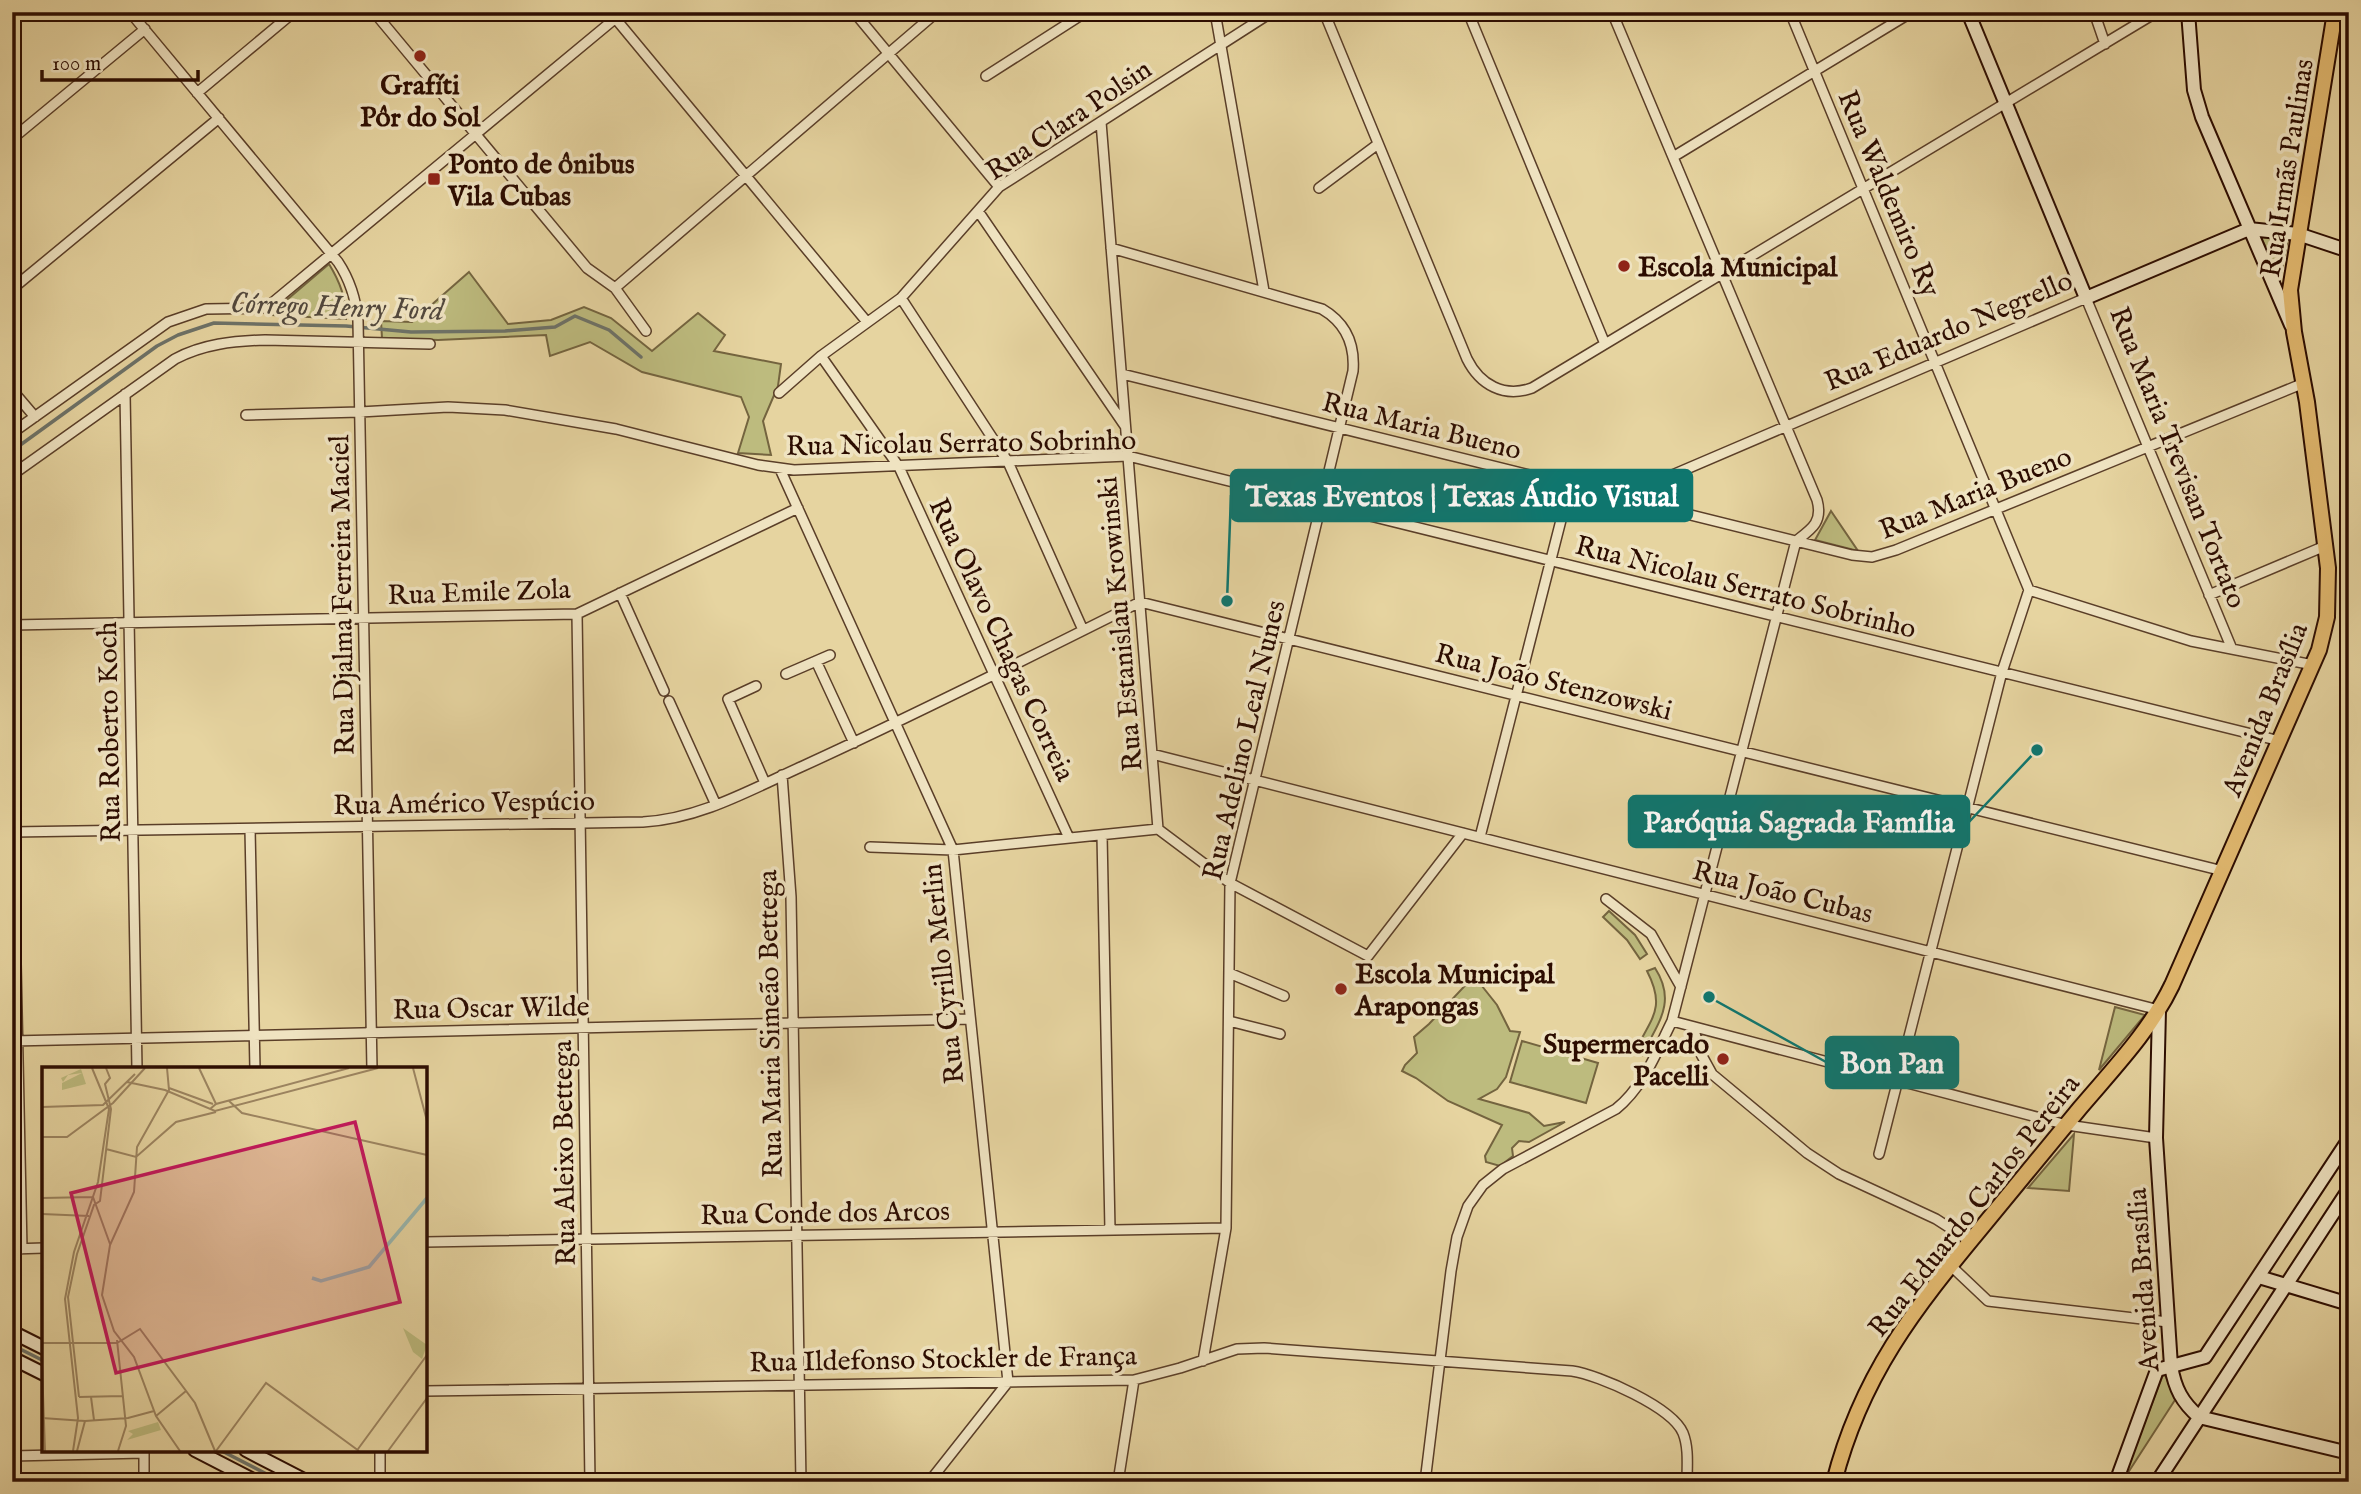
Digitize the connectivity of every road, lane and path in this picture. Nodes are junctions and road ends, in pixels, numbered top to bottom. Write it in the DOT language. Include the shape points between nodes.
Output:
graph roads {
  1 [pos="130,12"];
  2 [pos="294,12"];
  3 [pos="374,12"];
  4 [pos="854,12"];
  5 [pos="937,12"];
  6 [pos="1086,12"];
  7 [pos="1215,12"];
  8 [pos="1272,12"];
  9 [pos="1324,12"];
  10 [pos="1468,12"];
  11 [pos="1612,12"];
  12 [pos="1790,12"];
  13 [pos="1912,12"];
  14 [pos="1968,12"];
  15 [pos="2094,12"];
  16 [pos="2157,12"];
  17 [pos="2188,12"];
  18 [pos="2335,12"];
  19 [pos="616,14"];
  20 [pos="145,29"];
  21 [pos="2105,44"];
  22 [pos="1221,45"];
  23 [pos="890,55"];
  24 [pos="1815,71"];
  25 [pos="986,76"];
  26 [pos="197,93"];
  27 [pos="2006,103"];
  28 [pos="219,118"];
  29 [pos="1101,122"];
  30 [pos="476,134"];
  31 [pos="12,139"];
  32 [pos="1378,144"];
  33 [pos="1673,157"];
  34 [pos="747,177"];
  35 [pos="999,187"];
  36 [pos="1319,188"];
  37 [pos="1863,189"];
  38 [pos="978,211"];
  39 [pos="2249,229"];
  40 [pos="2298,234"];
  41 [pos="1111,248"];
  42 [pos="2349,251"];
  43 [pos="331,254"];
  44 [pos="1722,274"];
  45 [pos="12,289"];
  46 [pos="615,289"];
  47 [pos="1264,291"];
  48 [pos="901,298"];
  49 [pos="2086,298"];
  50 [pos="867,322"];
  51 [pos="646,331"];
  52 [pos="2294,332"];
  53 [pos="359,337"];
  54 [pos="430,344"];
  55 [pos="1605,344"];
  56 [pos="821,356"];
  57 [pos="1935,362"];
  58 [pos="1122,374"];
  59 [pos="2304,383"];
  60 [pos="12,390"];
  61 [pos="779,393"];
  62 [pos="125,394"];
  63 [pos="360,412"];
  64 [pos="246,415"];
  65 [pos="35,417"];
  66 [pos="1126,427"];
  67 [pos="1786,427"];
  68 [pos="1339,428"];
  69 [pos="12,433"];
  70 [pos="2148,447"];
  71 [pos="1128,456"];
  72 [pos="1008,462"];
  73 [pos="899,467"];
  74 [pos="780,469"];
  75 [pos="12,475"];
  76 [pos="1570,485"];
  77 [pos="1621,497"];
  78 [pos="1321,504"];
  79 [pos="799,508"];
  80 [pos="1996,509"];
  81 [pos="1796,541"];
  82 [pos="2325,546"];
  83 [pos="1551,561"];
  84 [pos="2029,590"];
  85 [pos="620,593"];
  86 [pos="2209,596"];
  87 [pos="1140,602"];
  88 [pos="577,614"];
  89 [pos="1776,617"];
  90 [pos="364,618"];
  91 [pos="129,622"];
  92 [pos="12,625"];
  93 [pos="1083,630"];
  94 [pos="1289,639"];
  95 [pos="2232,649"];
  96 [pos="830,655"];
  97 [pos="816,661"];
  98 [pos="2313,665"];
  99 [pos="2002,673"];
  100 [pos="786,674"];
  101 [pos="994,675"];
  102 [pos="756,686"];
  103 [pos="664,691"];
  104 [pos="1516,695"];
  105 [pos="669,701"];
  106 [pos="896,724"];
  107 [pos="2280,741"];
  108 [pos="854,743"];
  109 [pos="1741,751"];
  110 [pos="1152,754"];
  111 [pos="12,774"];
  112 [pos="782,775"];
  113 [pos="1255,780"];
  114 [pos="765,783"];
  115 [pos="716,805"];
  116 [pos="1968,808"];
  117 [pos="580,823"];
  118 [pos="368,827"];
  119 [pos="250,829"];
  120 [pos="1158,829"];
  121 [pos="133,830"];
  122 [pos="13,832"];
  123 [pos="1463,833"];
  124 [pos="1101,835"];
  125 [pos="1480,837"];
  126 [pos="1069,838"];
  127 [pos="870,847"];
  128 [pos="953,850"];
  129 [pos="2222,871"];
  130 [pos="1230,883"];
  131 [pos="1705,894"];
  132 [pos="1606,899"];
  133 [pos="1931,952"];
  134 [pos="1229,973"];
  135 [pos="1681,987"];
  136 [pos="1284,996"];
  137 [pos="2159,1010"];
  138 [pos="970,1019"];
  139 [pos="1228,1021"];
  140 [pos="1672,1021"];
  141 [pos="793,1023"];
  142 [pos="1693,1027"];
  143 [pos="583,1028"];
  144 [pos="372,1033"];
  145 [pos="1280,1034"];
  146 [pos="254,1035"];
  147 [pos="137,1038"];
  148 [pos="15,1041"];
  149 [pos="137,1067"];
  150 [pos="254,1067"];
  151 [pos="372,1067"];
  152 [pos="1898,1080"];
  153 [pos="2067,1125"];
  154 [pos="2156,1138"];
  155 [pos="2349,1139"];
  156 [pos="1879,1154"];
  157 [pos="2349,1189"];
  158 [pos="1226,1228"];
  159 [pos="1110,1230"];
  160 [pos="992,1232"];
  161 [pos="796,1235"];
  162 [pos="587,1239"];
  163 [pos="1970,1241"];
  164 [pos="427,1242"];
  165 [pos="42,1248"];
  166 [pos="17,1249"];
  167 [pos="1950,1265"];
  168 [pos="2259,1277"];
  169 [pos="2285,1285"];
  170 [pos="2349,1304"];
  171 [pos="2168,1322"];
  172 [pos="12,1332"];
  173 [pos="42,1347"];
  174 [pos="12,1358"];
  175 [pos="1203,1361"];
  176 [pos="1440,1361"];
  177 [pos="2171,1366"];
  178 [pos="42,1373"];
  179 [pos="1134,1380"];
  180 [pos="1008,1382"];
  181 [pos="799,1385"];
  182 [pos="589,1388"];
  183 [pos="427,1391"];
  184 [pos="2199,1417"];
  185 [pos="92,1452"];
  186 [pos="144,1452"];
  187 [pos="199,1452"];
  188 [pos="380,1452"];
  189 [pos="2349,1453"];
  190 [pos="262,1454"];
  191 [pos="12,1456"];
  192 [pos="144,1482"];
  193 [pos="257,1482"];
  194 [pos="308,1482"];
  195 [pos="380,1482"];
  196 [pos="590,1482"];
  197 [pos="801,1482"];
  198 [pos="929,1482"];
  199 [pos="1118,1482"];
  200 [pos="1425,1482"];
  201 [pos="1687,1482"];
  202 [pos="1834,1482"];
  203 [pos="2116,1482"];
  204 [pos="2157,1482"];
  1 -- 20 [label="street, Rua Djalma Ferreira Maciel"];
  2 -- 26 [label="street"];
  3 -- 30 [label="street"];
  4 -- 23 [label="street"];
  5 -- 23 [label="street"];
  6 -- 25 [label="street"];
  7 -- 22 [label="street"];
  8 -- 22 [label="street, Rua Clara Polsin"];
  9 -- 32 [label="street"];
  10 -- 55 [label="street"];
  11 -- 33 [label="street"];
  12 -- 24 [label="street, Rua Waldemiro Ry"];
  13 -- 24 [label="street"];
  14 -- 27 [label="street, Rua Maria Trevisan Tortato"];
  15 -- 21 [label="street"];
  16 -- 21 [label="street"];
  17 -- 39 [label="street, Avenida Brasília" via="2202,117"];
  18 -- 40 [label="main road, Rua Irmãs Paulinas"];
  19 -- 30 [label="street"];
  19 -- 34 [label="street"];
  20 -- 26 [label="street, Rua Djalma Ferreira Maciel"];
  20 -- 31 [label="street"];
  21 -- 27 [label="street"];
  22 -- 29 [label="street, Rua Clara Polsin"];
  22 -- 47 [label="street"];
  23 -- 34 [label="street"];
  23 -- 35 [label="street"];
  24 -- 33 [label="street"];
  24 -- 37 [label="street, Rua Waldemiro Ry"];
  26 -- 28 [label="street, Rua Djalma Ferreira Maciel"];
  27 -- 37 [label="street"];
  27 -- 49 [label="street, Rua Maria Trevisan Tortato"];
  28 -- 43 [label="street, Rua Djalma Ferreira Maciel"];
  28 -- 45 [label="street"];
  29 -- 35 [label="street, Rua Clara Polsin"];
  29 -- 41 [label="street, Rua Estanislau Krowinski"];
  30 -- 43 [label="street"];
  30 -- 46 [label="street" via="587,268"];
  32 -- 36 [label="street"];
  32 -- 55 [label="street" via="1477,375 1492,387 1512,393 1532,388"];
  33 -- 44 [label="street"];
  34 -- 46 [label="street"];
  34 -- 50 [label="street"];
  35 -- 38 [label="street, Rua Clara Polsin"];
  37 -- 44 [label="street"];
  37 -- 57 [label="street, Rua Waldemiro Ry"];
  38 -- 48 [label="street, Rua Clara Polsin"];
  38 -- 66 [label="street"];
  39 -- 40 [label="street, Rua Eduardo Negrello"];
  39 -- 49 [label="street, Rua Eduardo Negrello"];
  39 -- 52 [label="street, Avenida Brasília"];
  40 -- 42 [label="street, Rua Eduardo Negrello"];
  40 -- 52 [label="main road, Rua Irmãs Paulinas" via="2290,290"];
  41 -- 47 [label="street"];
  41 -- 58 [label="street, Rua Estanislau Krowinski"];
  43 -- 53 [label="street, Rua Djalma Ferreira Maciel" via="349,282"];
  43 -- 65 [label="street" via="266,308 215,307 180,316"];
  44 -- 55 [label="street"];
  44 -- 67 [label="street"];
  46 -- 51 [label="street"];
  47 -- 68 [label="street, Rua Adelino Leal Nunes" via="1322,309 1341,325 1351,344 1353,371"];
  48 -- 50 [label="street, Rua Clara Polsin"];
  48 -- 72 [label="street"];
  49 -- 57 [label="street, Rua Eduardo Negrello"];
  49 -- 70 [label="street, Rua Maria Trevisan Tortato"];
  50 -- 56 [label="street, Rua Clara Polsin"];
  52 -- 59 [label="main road, Avenida Brasília"];
  53 -- 54 [label="street"];
  53 -- 62 [label="street" via="201,347 174,359"];
  53 -- 63 [label="street, Rua Djalma Ferreira Maciel"];
  56 -- 61 [label="street, Rua Clara Polsin"];
  56 -- 73 [label="street, Rua Olavo Chagas Correia"];
  57 -- 67 [label="street, Rua Eduardo Negrello"];
  57 -- 80 [label="street, Rua Waldemiro Ry"];
  58 -- 66 [label="street, Rua Estanislau Krowinski"];
  58 -- 68 [label="street, Rua Maria Bueno"];
  59 -- 70 [label="street, Rua Maria Bueno"];
  59 -- 82 [label="main road, Avenida Brasília"];
  60 -- 65 [label="street"];
  62 -- 75 [label="street"];
  62 -- 91 [label="street, Rua Roberto Koch"];
  63 -- 64 [label="street, Rua Nicolau Serrato Sobrinho"];
  63 -- 74 [label="street, Rua Nicolau Serrato Sobrinho" via="465,407 505,410 616,429"];
  63 -- 90 [label="street, Rua Djalma Ferreira Maciel"];
  65 -- 69 [label="street"];
  66 -- 71 [label="street, Rua Estanislau Krowinski"];
  67 -- 77 [label="street, Rua Eduardo Negrello"];
  67 -- 81 [label="street" via="1819,508 1817,523"];
  68 -- 76 [label="street, Rua Maria Bueno"];
  68 -- 78 [label="street, Rua Adelino Leal Nunes"];
  70 -- 80 [label="street, Rua Maria Bueno"];
  70 -- 86 [label="street, Rua Maria Trevisan Tortato"];
  71 -- 72 [label="street, Rua Nicolau Serrato Sobrinho"];
  71 -- 78 [label="street, Rua Nicolau Serrato Sobrinho"];
  71 -- 87 [label="street, Rua Estanislau Krowinski"];
  72 -- 73 [label="street, Rua Nicolau Serrato Sobrinho"];
  72 -- 93 [label="street"];
  73 -- 74 [label="street, Rua Nicolau Serrato Sobrinho"];
  73 -- 101 [label="street, Rua Olavo Chagas Correia"];
  74 -- 79 [label="street, Rua Cyrillo Merlin"];
  76 -- 77 [label="street, Rua Maria Bueno"];
  76 -- 83 [label="street"];
  77 -- 81 [label="street, Rua Maria Bueno"];
  78 -- 83 [label="street, Rua Nicolau Serrato Sobrinho"];
  78 -- 94 [label="street, Rua Adelino Leal Nunes"];
  79 -- 85 [label="street, Rua Emile Zola"];
  79 -- 106 [label="street, Rua Cyrillo Merlin"];
  80 -- 81 [label="street, Rua Maria Bueno" via="1872,556"];
  80 -- 84 [label="street, Rua Waldemiro Ry"];
  81 -- 89 [label="street"];
  82 -- 86 [label="street"];
  82 -- 98 [label="main road, Avenida Brasília" via="2329,597 2324,634"];
  83 -- 89 [label="street, Rua Nicolau Serrato Sobrinho"];
  83 -- 104 [label="street"];
  84 -- 95 [label="street"];
  84 -- 99 [label="street"];
  85 -- 88 [label="street, Rua Emile Zola"];
  85 -- 103 [label="street"];
  86 -- 95 [label="street, Rua Maria Trevisan Tortato"];
  87 -- 93 [label="street"];
  87 -- 94 [label="street, Rua João Stenzowski"];
  87 -- 110 [label="street, Rua Estanislau Krowinski"];
  88 -- 90 [label="street, Rua Emile Zola"];
  88 -- 117 [label="street, Rua Aleixo Bettega"];
  89 -- 99 [label="street, Rua Nicolau Serrato Sobrinho"];
  89 -- 109 [label="street"];
  90 -- 91 [label="street, Rua Emile Zola"];
  90 -- 118 [label="street, Rua Djalma Ferreira Maciel"];
  91 -- 92 [label="street, Rua Emile Zola"];
  91 -- 121 [label="street, Rua Roberto Koch"];
  93 -- 101 [label="street"];
  94 -- 104 [label="street, Rua João Stenzowski"];
  94 -- 113 [label="street, Rua Adelino Leal Nunes"];
  95 -- 98 [label="street"];
  96 -- 97 [label="street"];
  97 -- 100 [label="street"];
  97 -- 108 [label="street"];
  98 -- 107 [label="main road, Avenida Brasília"];
  99 -- 107 [label="street, Rua Nicolau Serrato Sobrinho"];
  99 -- 116 [label="street"];
  101 -- 106 [label="street"];
  101 -- 126 [label="street, Rua Olavo Chagas Correia"];
  102 -- 114 [label="street" via="728,699"];
  104 -- 109 [label="street, Rua João Stenzowski"];
  104 -- 125 [label="street"];
  105 -- 115 [label="street"];
  106 -- 108 [label="street, Rua Américo Vespúcio"];
  106 -- 128 [label="street, Rua Cyrillo Merlin"];
  107 -- 129 [label="main road, Avenida Brasília"];
  108 -- 112 [label="street, Rua Américo Vespúcio"];
  109 -- 116 [label="street, Rua João Stenzowski"];
  109 -- 131 [label="street"];
  110 -- 113 [label="street, Rua João Cubas"];
  110 -- 120 [label="street, Rua Estanislau Krowinski"];
  111 -- 122 [label="street"];
  112 -- 114 [label="street, Rua Américo Vespúcio"];
  112 -- 141 [label="street, Rua Maria Simeão Bettega" via="791,897"];
  113 -- 123 [label="street, Rua João Cubas"];
  113 -- 130 [label="street, Rua Adelino Leal Nunes"];
  114 -- 115 [label="street, Rua Américo Vespúcio"];
  115 -- 117 [label="street, Rua Américo Vespúcio" via="659,821"];
  116 -- 129 [label="street, Rua João Stenzowski"];
  116 -- 133 [label="street"];
  117 -- 118 [label="street, Rua Américo Vespúcio"];
  117 -- 143 [label="street, Rua Aleixo Bettega"];
  118 -- 119 [label="street, Rua Américo Vespúcio"];
  118 -- 144 [label="street, Rua Djalma Ferreira Maciel"];
  119 -- 121 [label="street, Rua Américo Vespúcio"];
  119 -- 146 [label="street"];
  120 -- 124 [label="street"];
  120 -- 130 [label="street"];
  121 -- 122 [label="street, Rua Américo Vespúcio"];
  121 -- 147 [label="street, Rua Roberto Koch"];
  122 -- 148 [label="street"];
  123 -- 125 [label="street, Rua João Cubas"];
  123 -- 130 [label="street" via="1368,956"];
  124 -- 126 [label="street"];
  124 -- 159 [label="street"];
  125 -- 131 [label="street, Rua João Cubas"];
  126 -- 128 [label="street"];
  127 -- 128 [label="street"];
  128 -- 138 [label="street, Rua Cyrillo Merlin"];
  129 -- 137 [label="main road, Avenida Brasília"];
  130 -- 134 [label="street, Rua Adelino Leal Nunes"];
  131 -- 133 [label="street, Rua João Cubas"];
  131 -- 135 [label="street"];
  132 -- 135 [label="street" via="1651,934"];
  133 -- 137 [label="street, Rua João Cubas"];
  133 -- 152 [label="street"];
  134 -- 136 [label="street"];
  134 -- 139 [label="street, Rua Adelino Leal Nunes"];
  135 -- 140 [label="street"];
  137 -- 153 [label="main road, Rua Eduardo Carlos Pereira"];
  137 -- 154 [label="street, Avenida Brasília"];
  138 -- 141 [label="street, Rua Oscar Wilde"];
  138 -- 160 [label="street, Rua Cyrillo Merlin"];
  139 -- 145 [label="street"];
  139 -- 158 [label="street, Rua Adelino Leal Nunes"];
  140 -- 142 [label="street"];
  140 -- 176 [label="street" via="1630,1098 1597,1121 1503,1169 1474,1195 1455,1247"];
  141 -- 143 [label="street, Rua Oscar Wilde"];
  141 -- 161 [label="street, Rua Maria Simeão Bettega"];
  142 -- 152 [label="street"];
  142 -- 163 [label="street" via="1712,1074 1807,1153"];
  143 -- 144 [label="street, Rua Oscar Wilde"];
  143 -- 162 [label="street, Rua Aleixo Bettega"];
  144 -- 146 [label="street, Rua Oscar Wilde"];
  144 -- 151 [label="street, Rua Djalma Ferreira Maciel"];
  146 -- 147 [label="street, Rua Oscar Wilde"];
  146 -- 150 [label="street"];
  147 -- 148 [label="street, Rua Oscar Wilde"];
  147 -- 149 [label="street, Rua Roberto Koch"];
  148 -- 166 [label="street"];
  152 -- 153 [label="street"];
  152 -- 156 [label="street"];
  153 -- 154 [label="street"];
  153 -- 163 [label="main road, Rua Eduardo Carlos Pereira"];
  154 -- 171 [label="street, Avenida Brasília"];
  155 -- 168 [label="street"];
  157 -- 169 [label="street"];
  158 -- 159 [label="street, Rua Conde dos Arcos"];
  158 -- 175 [label="street, Rua Adelino Leal Nunes"];
  159 -- 160 [label="street, Rua Conde dos Arcos"];
  160 -- 161 [label="street, Rua Conde dos Arcos"];
  160 -- 180 [label="street, Rua Cyrillo Merlin"];
  161 -- 162 [label="street, Rua Conde dos Arcos"];
  161 -- 181 [label="street, Rua Maria Simeão Bettega"];
  162 -- 164 [label="street, Rua Conde dos Arcos"];
  162 -- 182 [label="street, Rua Aleixo Bettega"];
  163 -- 167 [label="main road, Rua Eduardo Carlos Pereira"];
  165 -- 166 [label="street"];
  167 -- 171 [label="street" via="1988,1301"];
  167 -- 202 [label="main road, Rua Eduardo Carlos Pereira" via="1879,1365 1851,1424"];
  168 -- 169 [label="street"];
  168 -- 177 [label="street" via="2205,1357"];
  169 -- 170 [label="street"];
  169 -- 184 [label="street"];
  171 -- 177 [label="street, Avenida Brasília"];
  172 -- 173 [label="street"];
  174 -- 178 [label="street"];
  175 -- 176 [label="street, Rua Ildefonso Stockler de França" via="1250,1347"];
  175 -- 179 [label="street, Rua Ildefonso Stockler de França"];
  176 -- 200 [label="street"];
  176 -- 201 [label="street, Rua Ildefonso Stockler de França" via="1572,1371 1606,1380 1676,1422 1685,1443"];
  177 -- 184 [label="street, Avenida Brasília" via="2179,1395"];
  177 -- 203 [label="street" via="2160,1367 2155,1374"];
  179 -- 180 [label="street, Rua Ildefonso Stockler de França"];
  179 -- 199 [label="street"];
  180 -- 181 [label="street, Rua Ildefonso Stockler de França"];
  180 -- 198 [label="street"];
  181 -- 182 [label="street, Rua Ildefonso Stockler de França"];
  181 -- 197 [label="street, Rua Maria Simeão Bettega"];
  182 -- 183 [label="street, Rua Ildefonso Stockler de França"];
  182 -- 196 [label="street, Rua Aleixo Bettega"];
  184 -- 189 [label="street"];
  184 -- 204 [label="street"];
  185 -- 186 [label="street"];
  185 -- 191 [label="street"];
  186 -- 192 [label="street"];
  187 -- 193 [label="street"];
  188 -- 195 [label="street"];
  190 -- 194 [label="street"];
}
